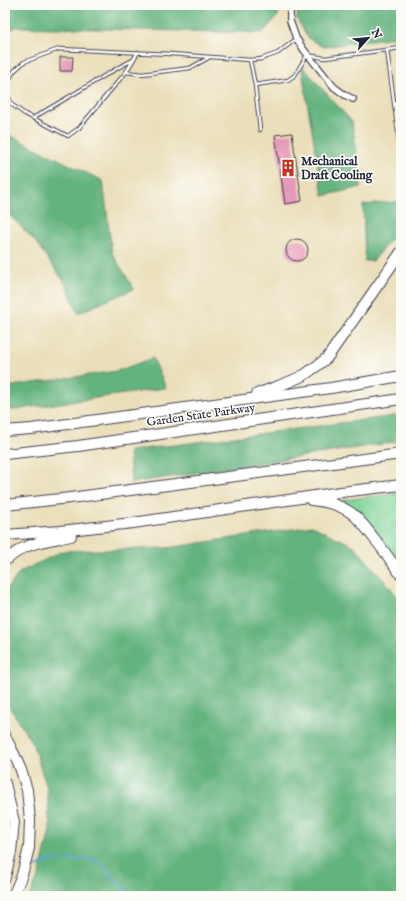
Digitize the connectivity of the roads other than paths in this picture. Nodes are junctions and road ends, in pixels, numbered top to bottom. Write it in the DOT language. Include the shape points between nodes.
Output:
graph roads {
  1 [pos="290,5"];
  2 [pos="296,38"];
  3 [pos="401,48"];
  4 [pos="387,50"];
  5 [pos="138,52"];
  6 [pos="307,55"];
  7 [pos="210,57"];
  8 [pos="133,60"];
  9 [pos="250,60"];
  10 [pos="126,72"];
  11 [pos="255,85"];
  12 [pos="5,87"];
  13 [pos="353,99"];
  14 [pos="33,118"];
  15 [pos="260,130"];
  16 [pos="401,156"];
  17 [pos="401,252"];
  18 [pos="401,376"];
  19 [pos="401,399"];
  20 [pos="240,401"];
  21 [pos="5,431"];
  22 [pos="5,454"];
  23 [pos="401,454"];
  24 [pos="401,485"];
  25 [pos="297,498"];
  26 [pos="5,505"];
  27 [pos="133,523"];
  28 [pos="5,535"];
  29 [pos="5,561"];
  30 [pos="401,575"];
  31 [pos="5,736"];
  32 [pos="5,783"];
  33 [pos="5,877"];
  34 [pos="13,896"];
  1 -- 2 [label="street" via="290,21"];
  2 -- 6 [label="street"];
  2 -- 9 [label="lane" via="278,53"];
  3 -- 4 [label="lane"];
  4 -- 6 [label="lane" via="325,58"];
  4 -- 16 [label="lane"];
  5 -- 7 [label="lane"];
  5 -- 8 [label="lane"];
  5 -- 12 [label="lane" via="59,49 24,62 14,71"];
  6 -- 11 [label="lane" via="295,75 288,80"];
  6 -- 13 [label="street" via="334,87"];
  7 -- 9 [label="lane"];
  7 -- 10 [label="lane" via="190,68 142,74"];
  8 -- 10 [label="lane"];
  8 -- 14 [label="lane"];
  9 -- 11 [label="lane"];
  10 -- 14 [label="lane" via="79,128 68,136"];
  11 -- 15 [label="lane"];
  12 -- 14 [label="lane" via="11,104"];
  17 -- 20 [label="highway" via="327,358 304,375"];
  18 -- 20 [label="highway"];
  19 -- 22 [label="highway, Garden State Parkway" via="78,446"];
  20 -- 21 [label="highway"];
  23 -- 26 [label="highway"];
  24 -- 25 [label="highway"];
  25 -- 27 [label="highway"];
  25 -- 30 [label="highway" via="320,500 350,512 369,531"];
  27 -- 28 [label="highway" via="60,532"];
  27 -- 29 [label="highway" via="38,542"];
  31 -- 34 [label="highway" via="27,790 30,820 29,848"];
  32 -- 33 [label="highway" via="14,822"];
}
